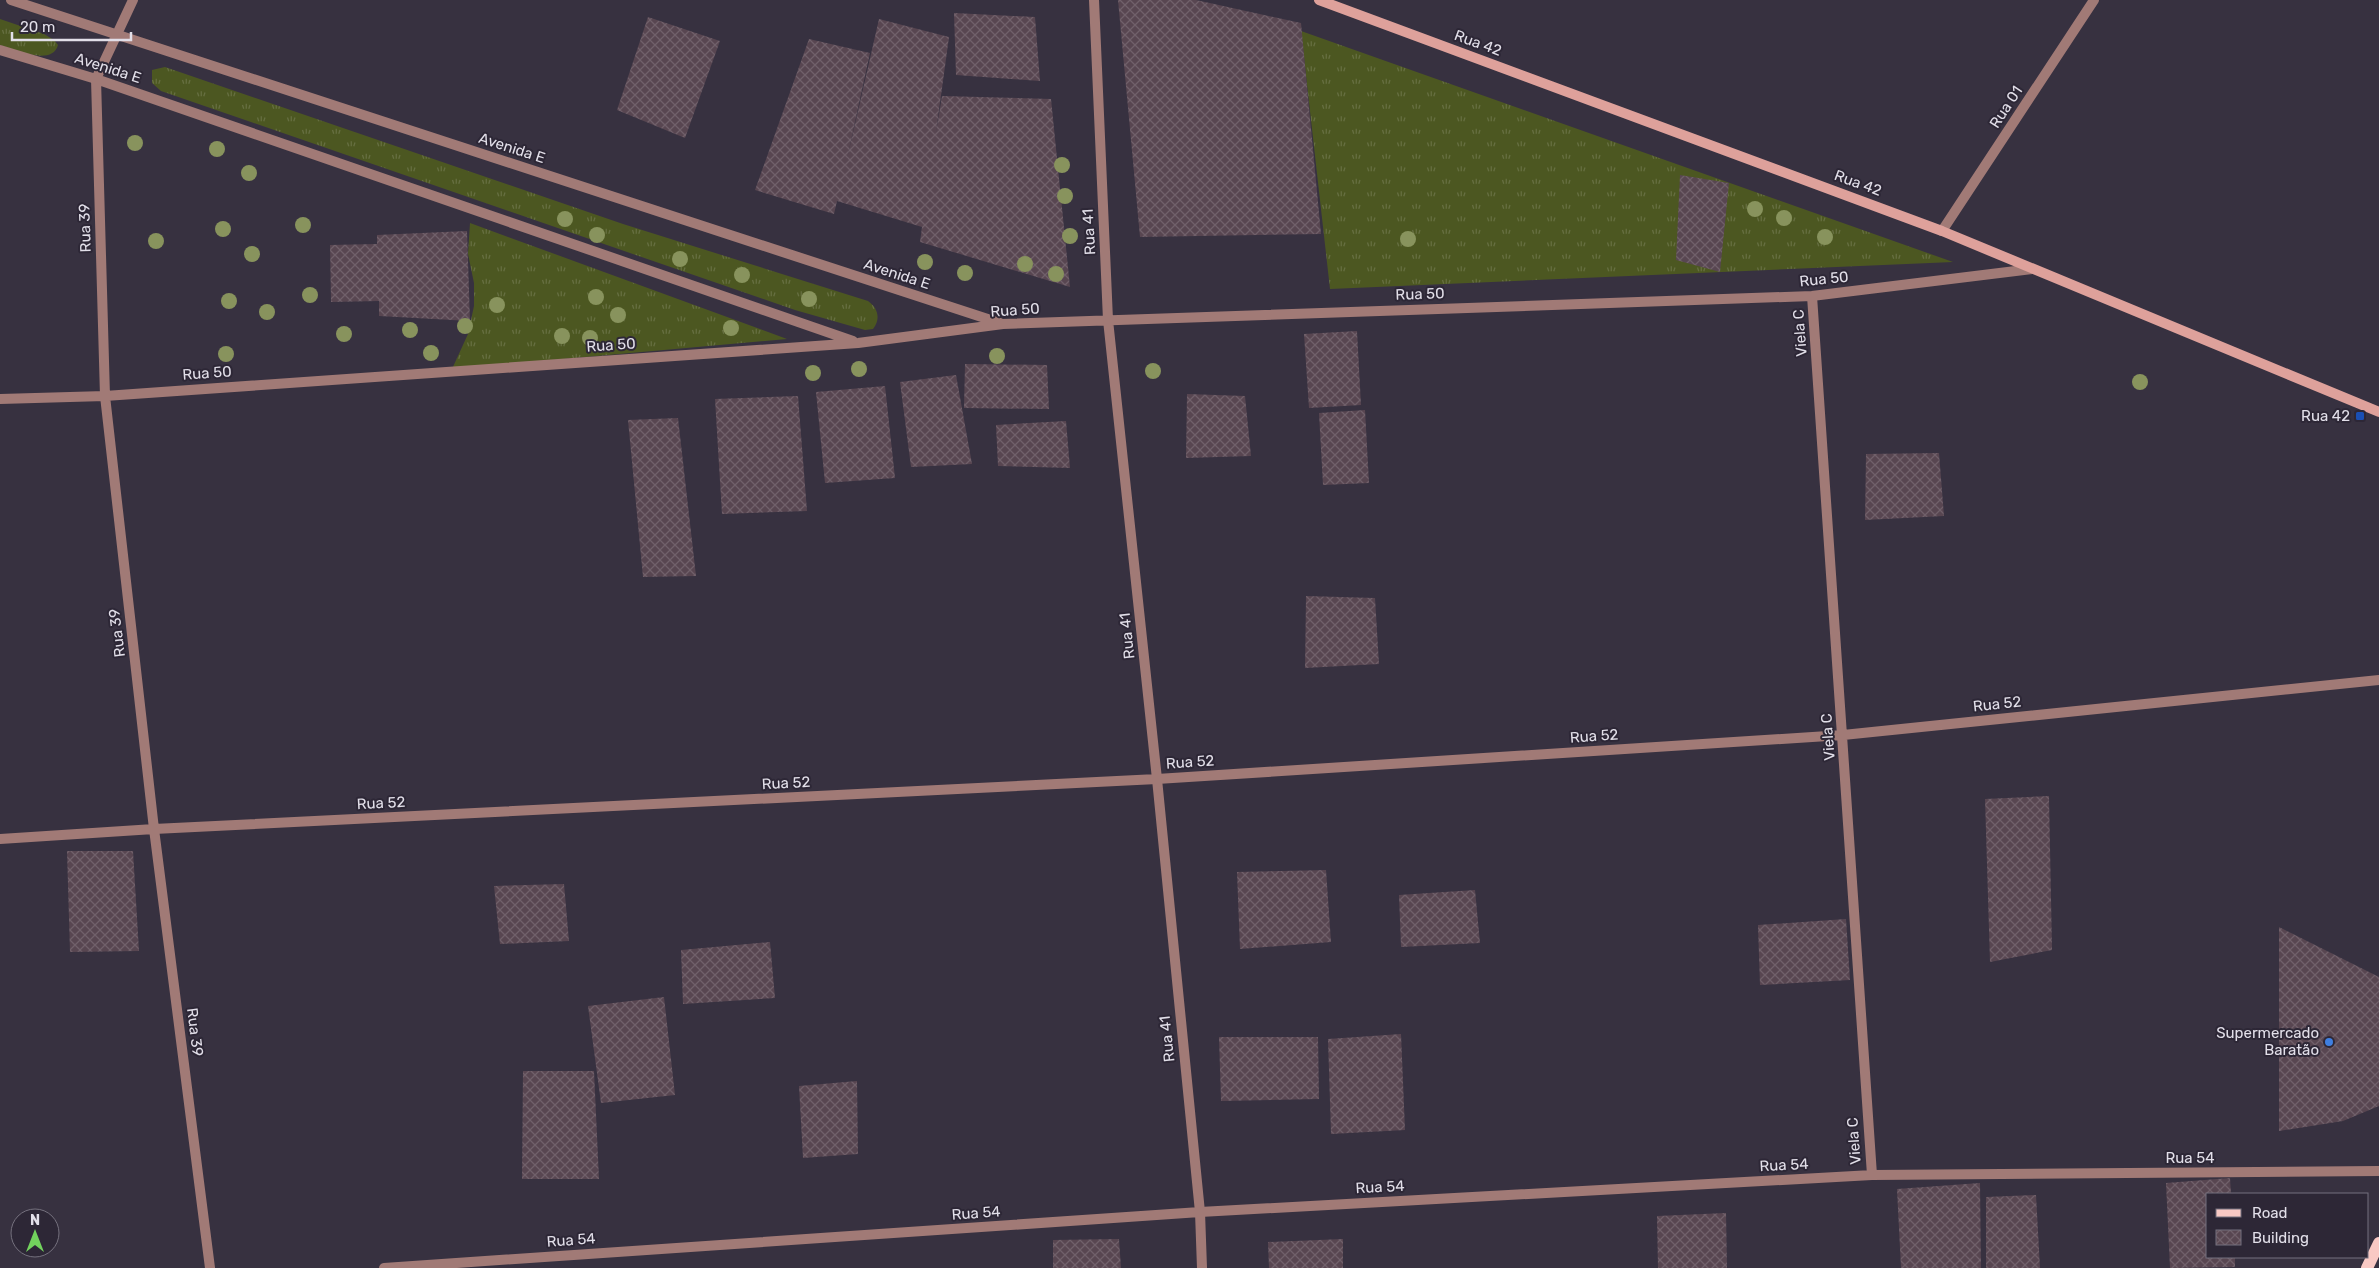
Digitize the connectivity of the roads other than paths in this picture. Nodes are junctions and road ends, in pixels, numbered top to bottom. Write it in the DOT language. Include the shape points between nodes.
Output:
graph roads {
  1 [pos="11,0"];
  2 [pos="133,0"];
  3 [pos="1094,0"];
  4 [pos="1319,0"];
  5 [pos="2094,0"];
  6 [pos="1346,5"];
  7 [pos="118,34"];
  8 [pos="0,50"];
  9 [pos="96,79"];
  10 [pos="1942,231"];
  11 [pos="2032,269"];
  12 [pos="1812,296"];
  13 [pos="1108,320"];
  14 [pos="1003,324"];
  15 [pos="858,343"];
  16 [pos="105,396"];
  17 [pos="0,399"];
  18 [pos="2379,412"];
  19 [pos="2379,680"];
  20 [pos="1843,735"];
  21 [pos="1157,779"];
  22 [pos="154,830"];
  23 [pos="0,839"];
  24 [pos="2379,1171"];
  25 [pos="1872,1175"];
  26 [pos="1200,1212"];
  27 [pos="2379,1243"];
  28 [pos="210,1268"];
  29 [pos="384,1268"];
  30 [pos="1202,1268"];
  31 [pos="2367,1268"];
  1 -- 7 [label="street, Avenida E"];
  2 -- 7 [label="street, Rua 39"];
  3 -- 13 [label="street, Rua 41"];
  4 -- 6 [label="street, Rua 42"];
  5 -- 10 [label="street, Rua 01"];
  6 -- 10 [label="street, Rua 42"];
  7 -- 9 [label="street, Rua 39"];
  7 -- 14 [label="street, Avenida E"];
  8 -- 9 [label="street, Avenida E"];
  9 -- 15 [label="street, Avenida E"];
  9 -- 16 [label="street, Rua 39"];
  10 -- 11 [label="street, Rua 42"];
  11 -- 12 [label="street, Rua 50"];
  11 -- 18 [label="street, Rua 42"];
  12 -- 13 [label="street, Rua 50"];
  12 -- 20 [label="street, Viela C"];
  13 -- 14 [label="street, Rua 50"];
  13 -- 21 [label="street, Rua 41"];
  14 -- 15 [label="street, Rua 50"];
  15 -- 16 [label="street, Rua 50"];
  16 -- 17 [label="street, Rua 50"];
  16 -- 22 [label="street, Rua 39"];
  19 -- 20 [label="street, Rua 52"];
  20 -- 21 [label="street, Rua 52"];
  20 -- 25 [label="street, Viela C"];
  21 -- 22 [label="street, Rua 52"];
  21 -- 26 [label="street, Rua 41"];
  22 -- 23 [label="street, Rua 52"];
  22 -- 28 [label="street, Rua 39"];
  24 -- 25 [label="street, Rua 54"];
  25 -- 26 [label="street, Rua 54"];
  26 -- 29 [label="street, Rua 54"];
  26 -- 30 [label="street, Rua 41"];
  27 -- 31 [label="main road"];
}
